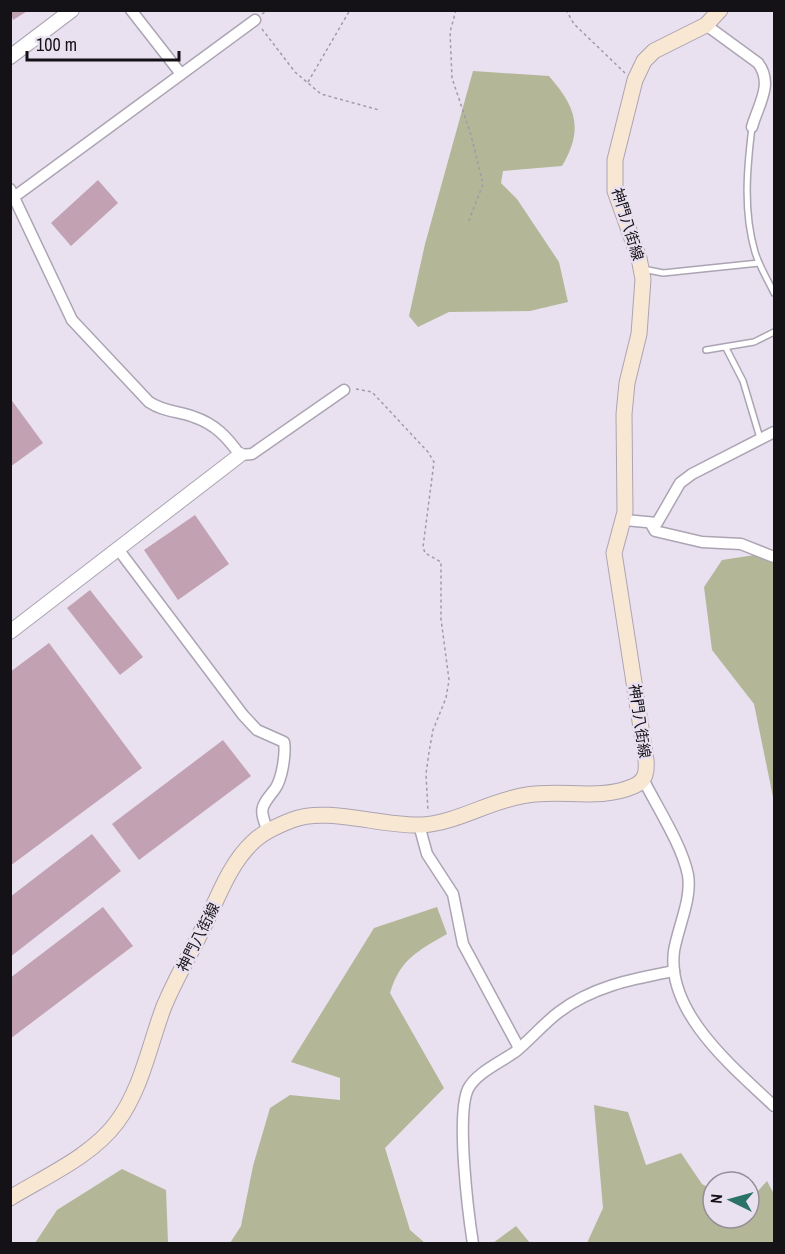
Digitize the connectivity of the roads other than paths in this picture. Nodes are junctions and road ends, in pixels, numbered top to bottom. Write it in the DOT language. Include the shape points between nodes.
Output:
graph roads {
  1 [pos="72,10"];
  2 [pos="131,10"];
  3 [pos="720,10"];
  4 [pos="255,20"];
  5 [pos="706,25"];
  6 [pos="10,57"];
  7 [pos="182,74"];
  8 [pos="752,127"];
  9 [pos="13,193"];
  10 [pos="759,263"];
  11 [pos="641,269"];
  12 [pos="774,293"];
  13 [pos="774,332"];
  14 [pos="726,348"];
  15 [pos="706,350"];
  16 [pos="345,390"];
  17 [pos="774,432"];
  18 [pos="761,440"];
  19 [pos="240,455"];
  20 [pos="625,520"];
  21 [pos="651,524"];
  22 [pos="118,549"];
  23 [pos="774,556"];
  24 [pos="10,632"];
  25 [pos="643,779"];
  26 [pos="424,825"];
  27 [pos="268,832"];
  28 [pos="674,971"];
  29 [pos="519,1048"];
  30 [pos="774,1106"];
  31 [pos="10,1198"];
  32 [pos="473,1244"];
  1 -- 6 [label="street"];
  2 -- 7 [label="street"];
  3 -- 5 [label="main road, 神門八街線"];
  4 -- 7 [label="street"];
  5 -- 8 [label="street" via="764,71 764,93"];
  5 -- 11 [label="main road, 神門八街線" via="654,51 644,61 635,81 615,160 615,190"];
  7 -- 9 [label="street"];
  8 -- 10 [label="lane" via="748,212"];
  9 -- 19 [label="street" via="63,306 92,343 149,402 160,410 212,425 225,434"];
  10 -- 11 [label="lane" via="663,273"];
  10 -- 12 [label="lane"];
  11 -- 20 [label="main road, 神門八街線" via="639,334 624,414"];
  13 -- 14 [label="lane" via="754,342"];
  14 -- 15 [label="lane"];
  14 -- 18 [label="lane" via="743,381"];
  16 -- 19 [label="street" via="252,454"];
  17 -- 18 [label="street"];
  18 -- 21 [label="street" via="680,483 657,523"];
  19 -- 22 [label="street"];
  20 -- 21 [label="street"];
  20 -- 25 [label="main road, 神門八街線" via="614,553 646,760"];
  21 -- 23 [label="street" via="655,531 702,542 741,544"];
  22 -- 24 [label="street"];
  22 -- 27 [label="street" via="243,715 257,730 284,742 286,750 276,788 263,802 261,815"];
  25 -- 26 [label="main road, 神門八街線" via="636,786 605,793 508,798"];
  25 -- 28 [label="street" via="688,876"];
  26 -- 27 [label="main road, 神門八街線" via="310,815"];
  26 -- 29 [label="street" via="428,854 453,894 463,944"];
  27 -- 31 [label="main road, 神門八街線" via="242,855 225,884 170,993 133,1096 117,1123 92,1146"];
  28 -- 29 [label="street" via="624,981 578,998"];
  28 -- 30 [label="street" via="681,997 705,1036"];
  29 -- 32 [label="street" via="468,1090 465,1163"];
}
